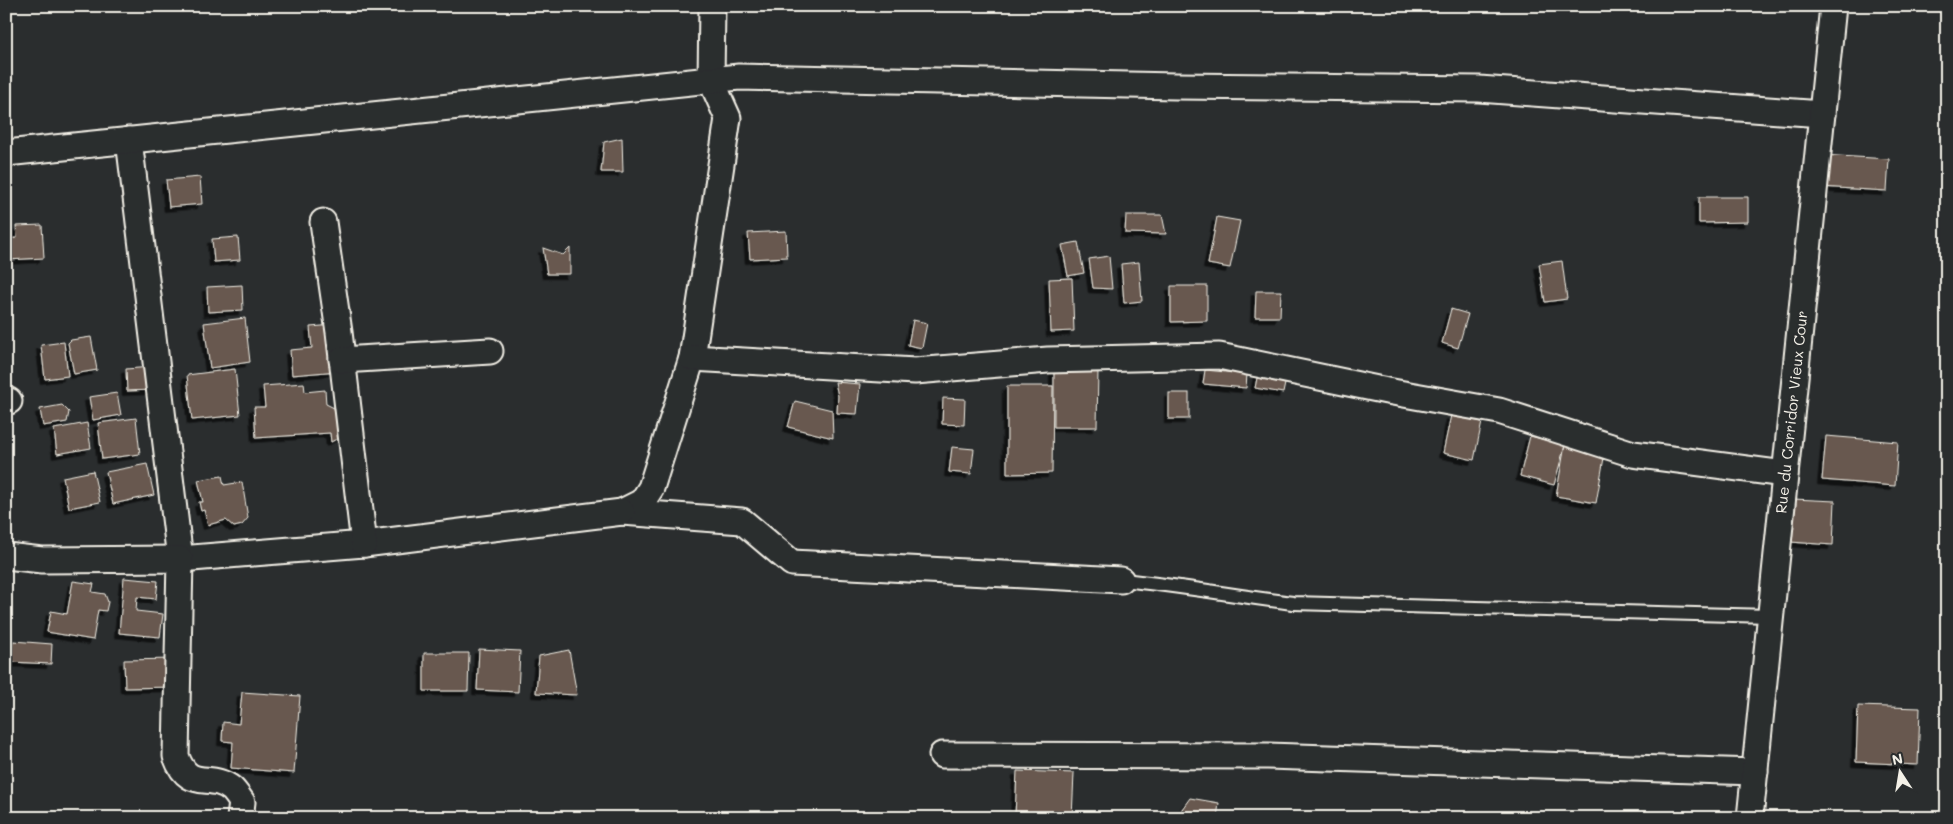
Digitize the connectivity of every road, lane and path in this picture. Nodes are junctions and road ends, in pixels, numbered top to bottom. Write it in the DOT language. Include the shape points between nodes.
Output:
graph roads {
  1 [pos="712,6"];
  2 [pos="1833,6"];
  3 [pos="710,80"];
  4 [pos="1822,114"];
  5 [pos="129,140"];
  6 [pos="6,153"];
  7 [pos="323,222"];
  8 [pos="490,351"];
  9 [pos="692,358"];
  10 [pos="342,360"];
  11 [pos="1785,474"];
  12 [pos="622,512"];
  13 [pos="364,544"];
  14 [pos="6,556"];
  15 [pos="180,559"];
  16 [pos="1121,580"];
  17 [pos="1770,616"];
  18 [pos="942,754"];
  19 [pos="1755,772"];
  20 [pos="240,818"];
  21 [pos="1750,818"];
  1 -- 3 [label="street"];
  2 -- 4 [label="street, Rue du Corridor Vieux Cour"];
  3 -- 4 [label="street" via="739,77 1479,89"];
  3 -- 5 [label="street"];
  3 -- 9 [label="street" via="728,118"];
  4 -- 11 [label="street, Rue du Corridor Vieux Cour"];
  5 -- 6 [label="street"];
  5 -- 15 [label="street"];
  7 -- 10 [label="street"];
  8 -- 10 [label="street"];
  9 -- 11 [label="street" via="915,371 1048,360 1219,356 1499,411 1633,454"];
  9 -- 12 [label="street" via="651,488 642,502"];
  10 -- 13 [label="street"];
  11 -- 17 [label="street, Rue du Corridor Vieux Cour"];
  12 -- 13 [label="street"];
  12 -- 16 [label="street" via="742,521 792,563"];
  13 -- 15 [label="street"];
  14 -- 15 [label="street" via="42,560"];
  15 -- 20 [label="street" via="176,756 180,768 188,776 232,789 242,802"];
  16 -- 17 [label="lane" via="1192,587 1292,603"];
  17 -- 19 [label="street, Rue du Corridor Vieux Cour"];
  18 -- 19 [label="street" via="1268,756"];
  19 -- 21 [label="street, Rue du Corridor Vieux Cour"];
}
